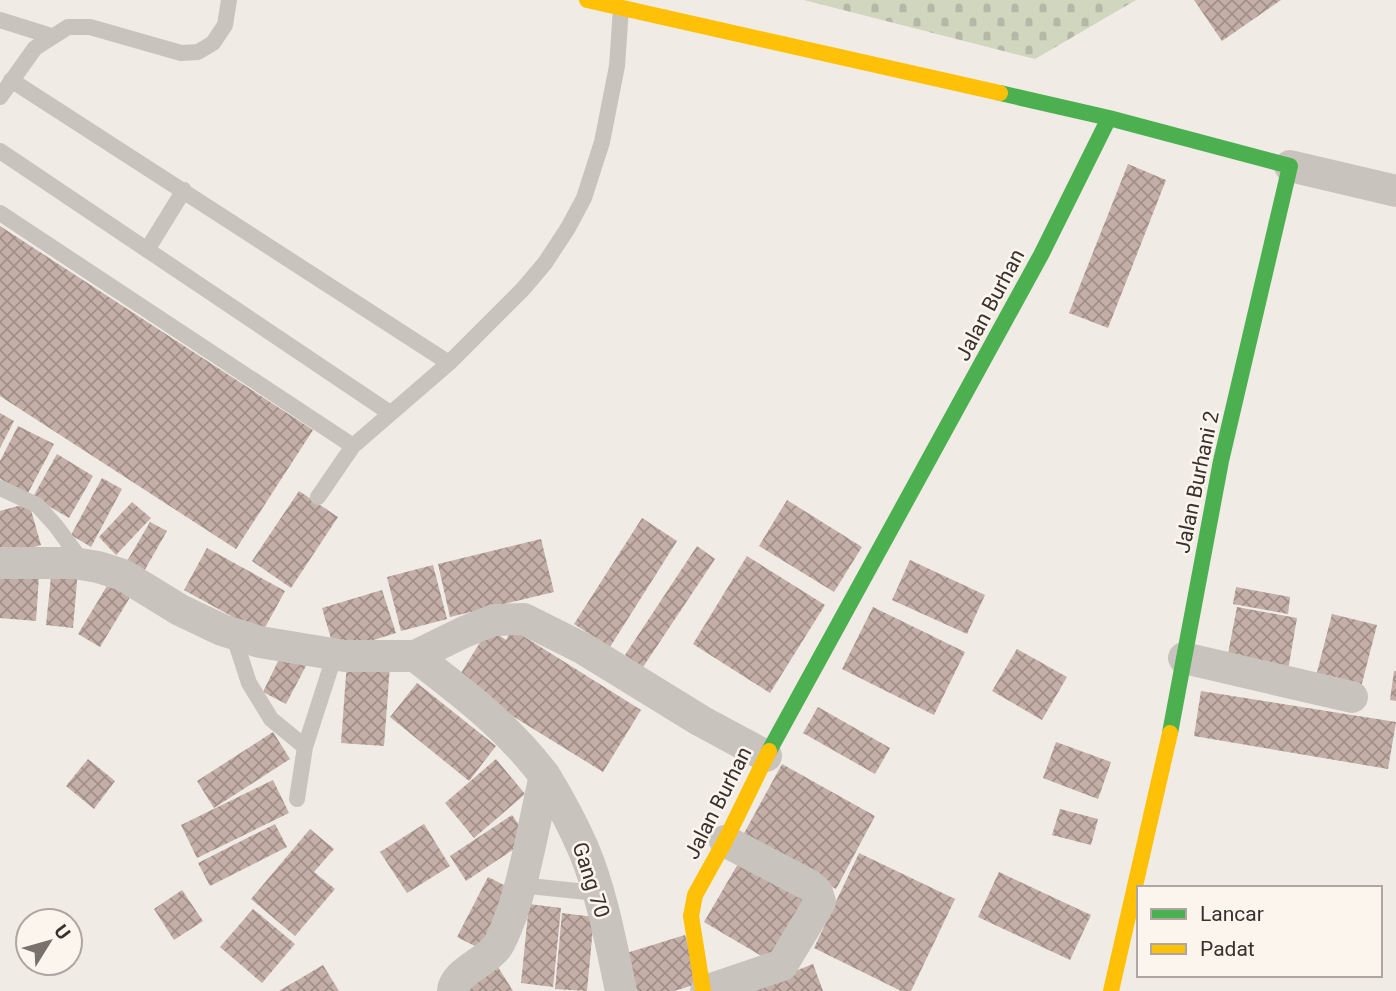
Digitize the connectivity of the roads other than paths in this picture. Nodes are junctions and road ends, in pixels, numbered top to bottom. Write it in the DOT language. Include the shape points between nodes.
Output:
graph roads {
  1 [pos="229,0"];
  2 [pos="587,0"];
  3 [pos="621,8"];
  4 [pos="0,20"];
  5 [pos="51,36"];
  6 [pos="11,80"];
  7 [pos="0,97"];
  8 [pos="1109,118"];
  9 [pos="0,151"];
  10 [pos="1290,166"];
  11 [pos="184,190"];
  12 [pos="1396,191"];
  13 [pos="0,213"];
  14 [pos="147,250"];
  15 [pos="449,363"];
  16 [pos="390,413"];
  17 [pos="353,446"];
  18 [pos="0,488"];
  19 [pos="318,497"];
  20 [pos="0,563"];
  21 [pos="85,565"];
  22 [pos="233,634"];
  23 [pos="335,654"];
  24 [pos="415,656"];
  25 [pos="1184,658"];
  26 [pos="1352,697"];
  27 [pos="305,747"];
  28 [pos="766,756"];
  29 [pos="545,776"];
  30 [pos="297,799"];
  31 [pos="725,841"];
  32 [pos="519,885"];
  33 [pos="597,893"];
  34 [pos="453,991"];
  35 [pos="621,991"];
  36 [pos="705,991"];
  37 [pos="1111,991"];
  1 -- 5 [label="lane" via="225,25 213,43 198,52 181,53 90,27 68,27"];
  2 -- 3 [label="street"];
  3 -- 8 [label="street"];
  3 -- 15 [label="lane" via="610,108 584,198 545,263"];
  4 -- 5 [label="lane"];
  5 -- 6 [label="lane" via="35,48"];
  6 -- 7 [label="lane"];
  6 -- 11 [label="lane"];
  8 -- 10 [label="street"];
  8 -- 28 [label="street, Jalan Burhan" via="1041,255"];
  9 -- 14 [label="lane"];
  10 -- 12 [label="street"];
  10 -- 25 [label="street, Jalan Burhani 2" via="1221,461"];
  11 -- 14 [label="lane"];
  11 -- 15 [label="lane"];
  13 -- 17 [label="lane"];
  14 -- 16 [label="lane"];
  15 -- 16 [label="lane"];
  16 -- 17 [label="lane"];
  17 -- 19 [label="lane"];
  18 -- 21 [label="lane" via="37,505"];
  20 -- 21 [label="street"];
  21 -- 22 [label="street" via="123,575 180,610"];
  22 -- 23 [label="street"];
  22 -- 27 [label="lane" via="249,684 271,719"];
  23 -- 24 [label="street"];
  23 -- 27 [label="lane"];
  24 -- 28 [label="street" via="494,620 524,619"];
  24 -- 29 [label="street, Gang 70" via="494,718"];
  25 -- 26 [label="street"];
  25 -- 37 [label="street, Jalan Burhani 2"];
  27 -- 30 [label="lane"];
  28 -- 31 [label="street, Jalan Burhan"];
  29 -- 32 [label="street"];
  29 -- 33 [label="street, Gang 70" via="584,851"];
  31 -- 36 [label="street, Jalan Burhan" via="695,895 691,916"];
  31 -- 36 [label="street" via="809,885 820,902 782,965"];
  32 -- 33 [label="lane"];
  32 -- 34 [label="street" via="499,945 461,976"];
  33 -- 35 [label="street, Gang 70"];
}
